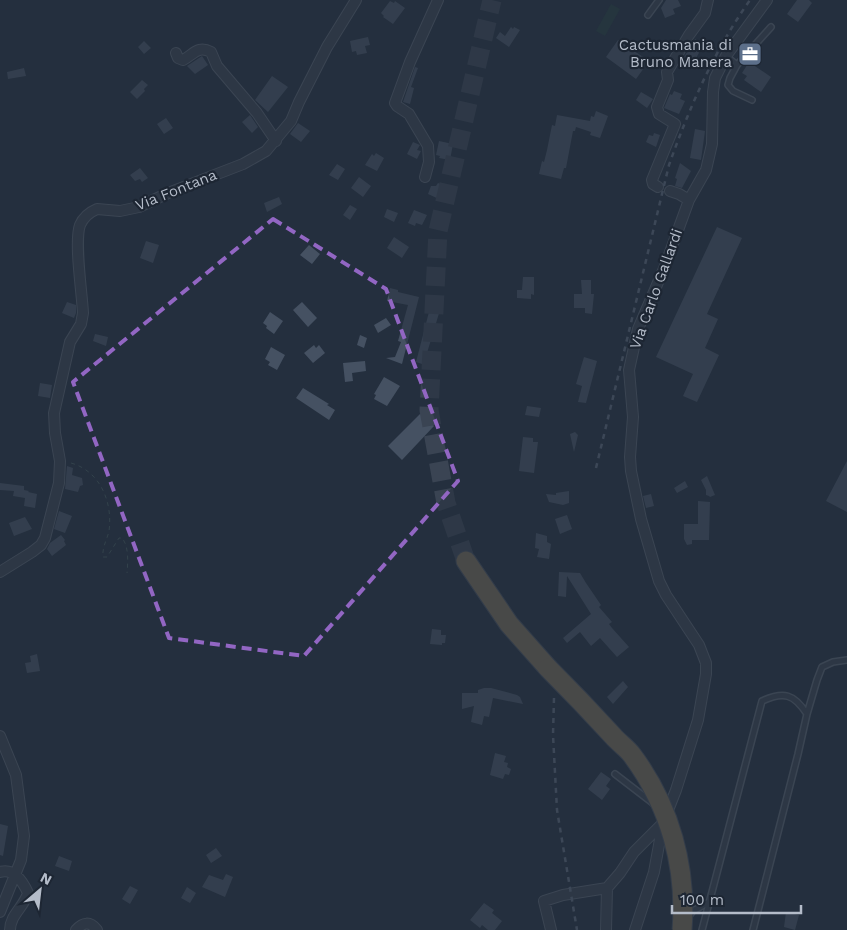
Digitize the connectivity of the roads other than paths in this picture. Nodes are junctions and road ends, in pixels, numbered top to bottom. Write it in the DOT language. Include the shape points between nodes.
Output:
graph roads {
  1 [pos="356,0"];
  2 [pos="438,0"];
  3 [pos="659,0"];
  4 [pos="708,0"];
  5 [pos="767,0"];
  6 [pos="648,14"];
  7 [pos="771,28"];
  8 [pos="176,53"];
  9 [pos="726,56"];
  10 [pos="737,65"];
  11 [pos="752,100"];
  12 [pos="276,140"];
  13 [pos="426,177"];
  14 [pos="658,188"];
  15 [pos="670,191"];
  16 [pos="689,200"];
  17 [pos="466,561"];
  18 [pos="0,572"];
  19 [pos="847,660"];
  20 [pos="807,714"];
  21 [pos="0,736"];
  22 [pos="615,774"];
  23 [pos="665,818"];
  24 [pos="0,872"];
  25 [pos="16,875"];
  26 [pos="607,888"];
  27 [pos="710,902"];
  28 [pos="0,912"];
  29 [pos="10,930"];
  30 [pos="76,930"];
  31 [pos="97,930"];
  32 [pos="551,930"];
  33 [pos="606,930"];
  34 [pos="635,930"];
  35 [pos="677,930"];
  36 [pos="682,930"];
  37 [pos="702,930"];
  38 [pos="753,930"];
  1 -- 12 [label="street, Via Fontana" via="327,47 291,121"];
  2 -- 13 [label="street" via="395,103 409,114 428,146"];
  3 -- 6 [label="lane"];
  4 -- 14 [label="street" via="705,13 667,72 668,80 657,107 659,114 675,124 652,180"];
  5 -- 9 [label="street, Via Carlo Gallardi"];
  7 -- 10 [label="lane"];
  8 -- 12 [label="street" via="183,60 198,50 211,52 217,66"];
  9 -- 10 [label="lane"];
  9 -- 16 [label="street, Via Carlo Gallardi" via="715,78 712,144 706,170"];
  10 -- 11 [label="lane" via="728,85 738,95"];
  12 -- 18 [label="street, Via Fontana" via="266,151 243,164 139,207 120,211 97,209 85,218 80,226 78,242 83,313 81,324 70,342 54,413 60,461 59,483 46,538 32,552"];
  15 -- 16 [label="street"];
  16 -- 23 [label="street, Via Carlo Gallardi" via="638,329 630,370 633,417 631,471 641,519 666,595 696,638 706,663 698,720"];
  17 -- 36 [label="highway, bridge" via="508,624 631,754 648,780 670,827 680,868 684,907"];
  19 -- 20 [label="lane" via="822,667"];
  20 -- 27 [label="lane" via="799,702 786,695 775,695 762,701"];
  20 -- 38 [label="lane"];
  21 -- 25 [label="street" via="16,775 24,836"];
  22 -- 23 [label="lane"];
  23 -- 26 [label="street"];
  23 -- 34 [label="street" via="654,872"];
  24 -- 25 [label="street" via="5,870"];
  25 -- 28 [label="street"];
  25 -- 29 [label="street" via="28,894 26,902 16,912"];
  26 -- 32 [label="street" via="544,901"];
  26 -- 33 [label="street"];
  27 -- 35 [label="lane" via="693,911"];
  27 -- 37 [label="lane"];
  30 -- 31 [label="street" via="87,922"];
}
